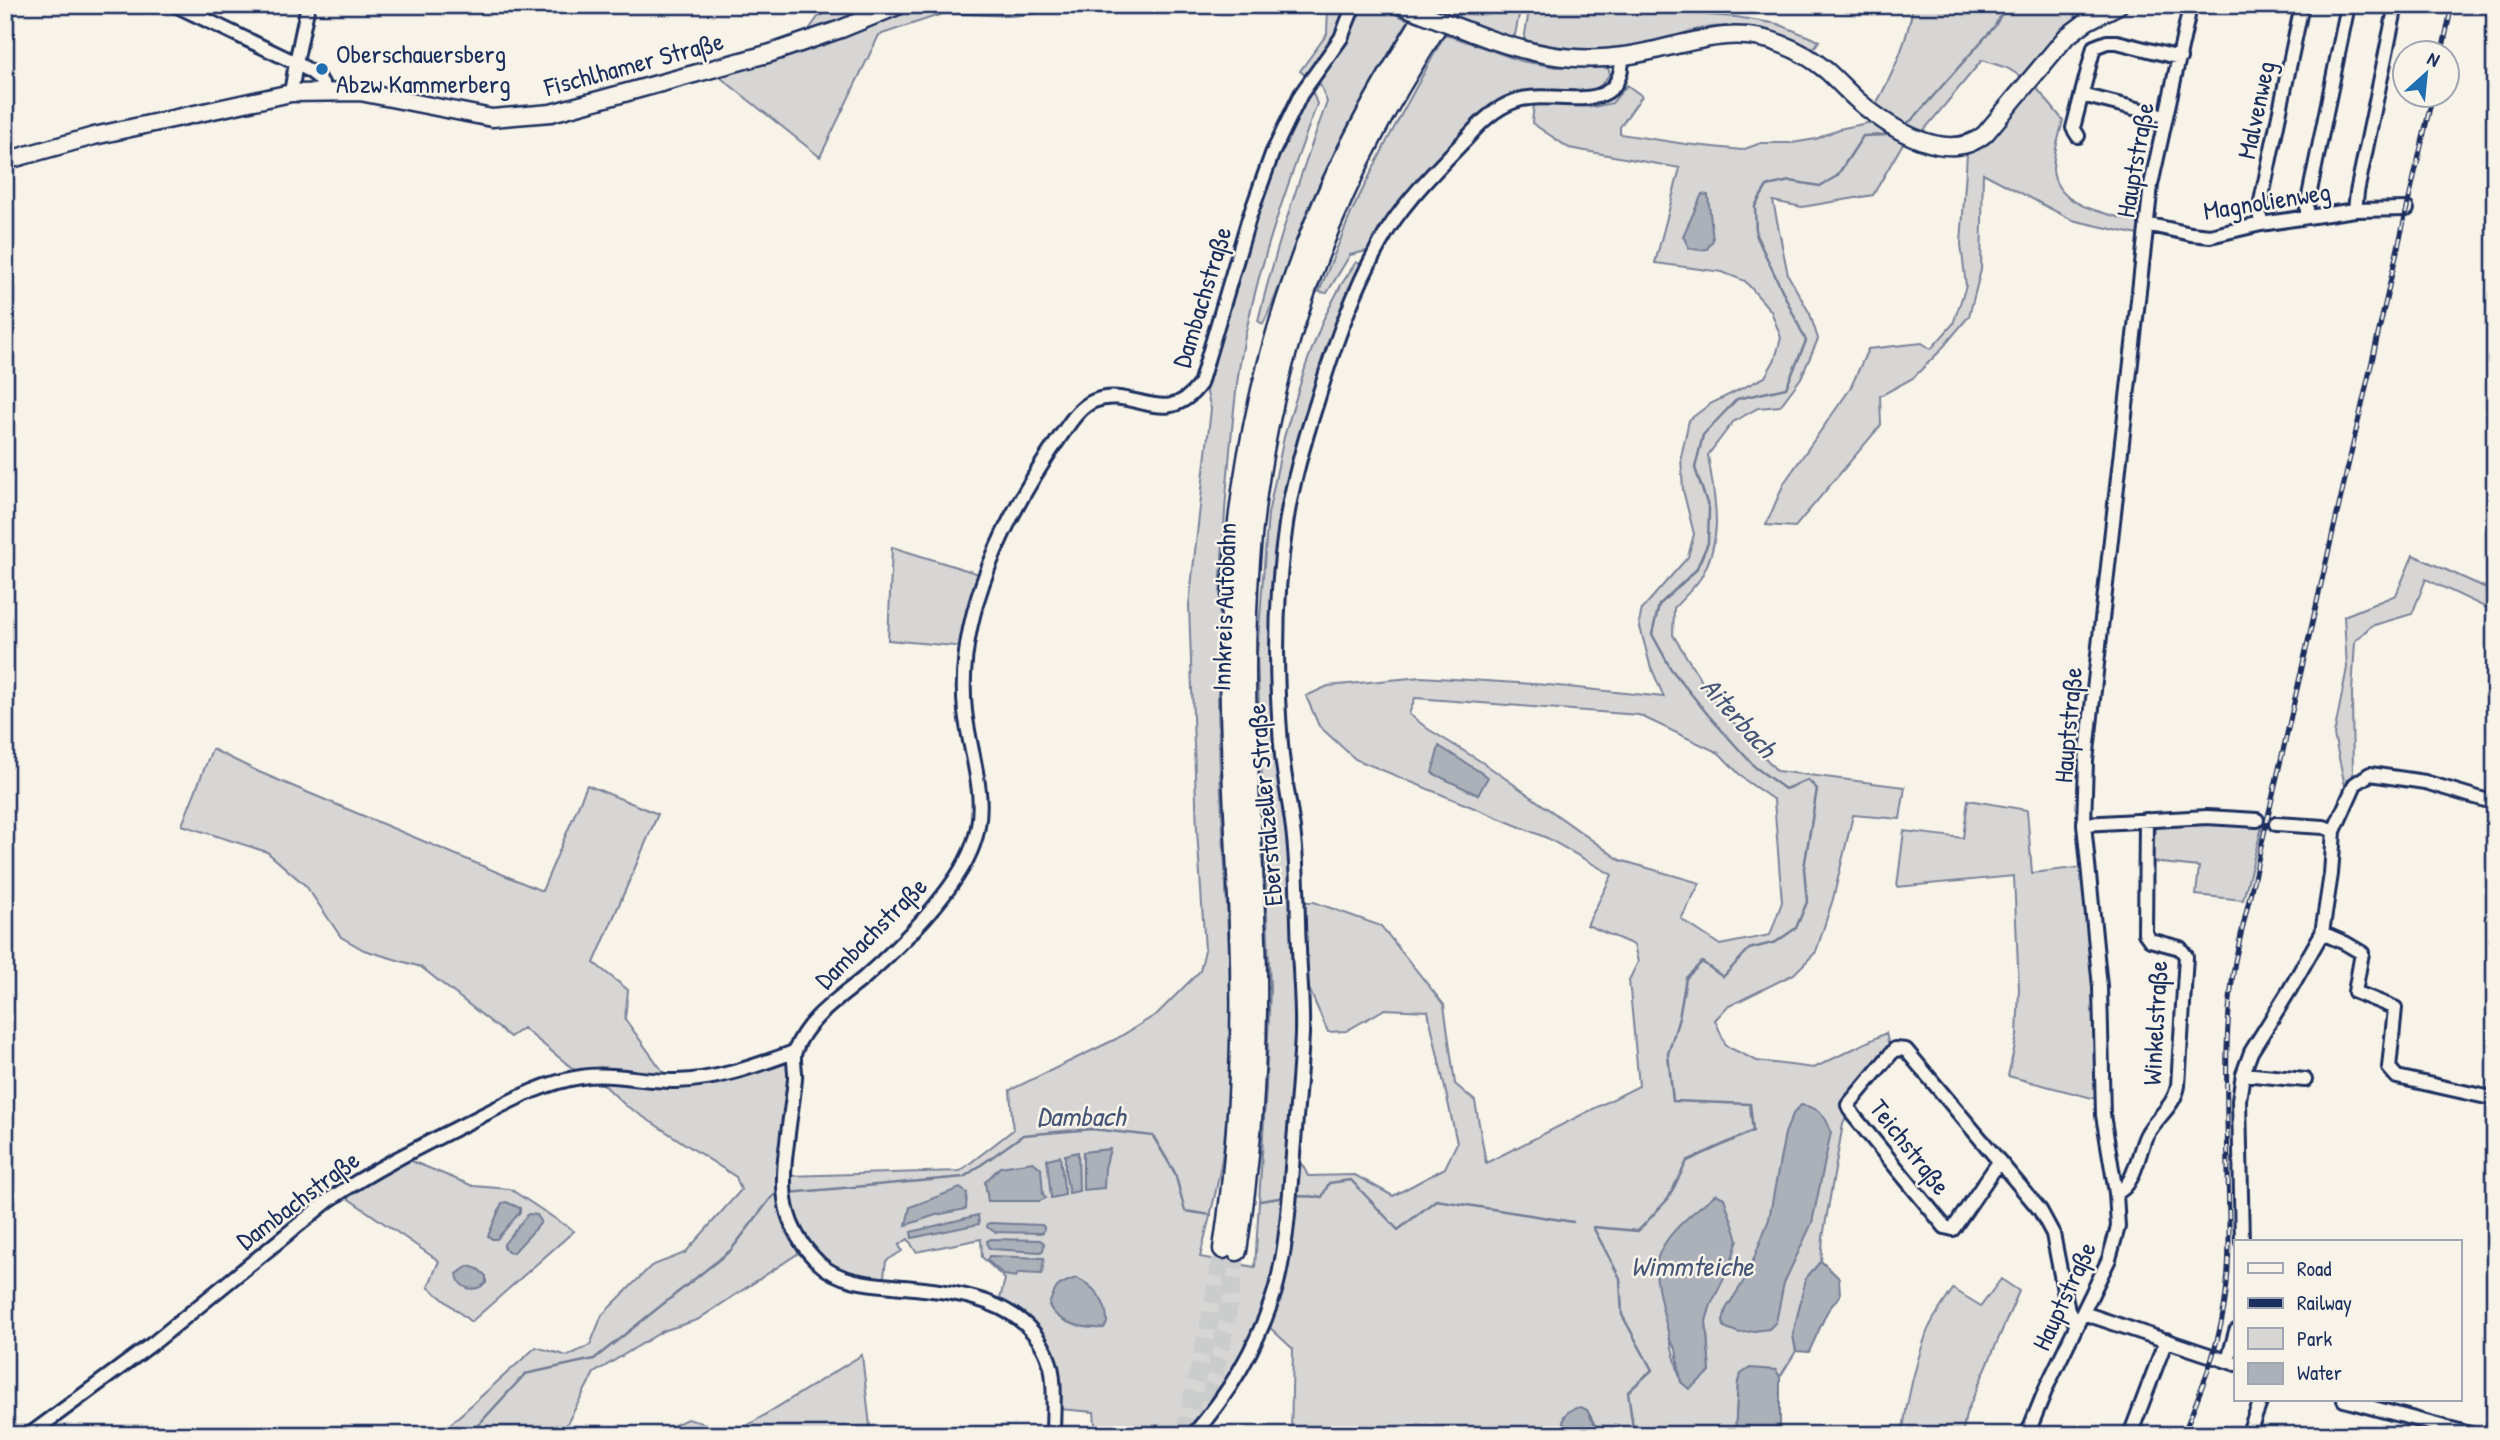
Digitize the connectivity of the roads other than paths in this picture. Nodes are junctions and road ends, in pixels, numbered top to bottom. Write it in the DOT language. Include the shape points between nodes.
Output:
graph roads {
  1 [pos="174,5"];
  2 [pos="308,5"];
  3 [pos="900,5"];
  4 [pos="1354,5"];
  5 [pos="1400,5"];
  6 [pos="1431,5"];
  7 [pos="1450,5"];
  8 [pos="2119,5"];
  9 [pos="2189,5"];
  10 [pos="2302,5"];
  11 [pos="2348,5"];
  12 [pos="2396,5"];
  13 [pos="1622,57"];
  14 [pos="2180,58"];
  15 [pos="296,62"];
  16 [pos="325,91"];
  17 [pos="292,93"];
  18 [pos="2082,95"];
  19 [pos="2165,116"];
  20 [pos="2078,136"];
  21 [pos="5,161"];
  22 [pos="2407,209"];
  23 [pos="2355,210"];
  24 [pos="2307,217"];
  25 [pos="2146,224"];
  26 [pos="2260,224"];
  27 [pos="2495,803"];
  28 [pos="2146,820"];
  29 [pos="2257,820"];
  30 [pos="2084,824"];
  31 [pos="2276,824"];
  32 [pos="2334,831"];
  33 [pos="2322,933"];
  34 [pos="794,1052"];
  35 [pos="2243,1074"];
  36 [pos="2305,1080"];
  37 [pos="2495,1099"];
  38 [pos="1999,1162"];
  39 [pos="2116,1193"];
  40 [pos="2242,1240"];
  41 [pos="2080,1319"];
  42 [pos="2166,1340"];
  43 [pos="2232,1363"];
  44 [pos="2259,1402"];
  45 [pos="2351,1402"];
  46 [pos="29,1435"];
  47 [pos="1053,1435"];
  48 [pos="1193,1435"];
  49 [pos="2027,1435"];
  50 [pos="2130,1435"];
  51 [pos="2248,1435"];
  52 [pos="2474,1435"];
  1 -- 15 [label="street"];
  2 -- 15 [label="street"];
  3 -- 16 [label="main road, Fischlhamer Straße" via="771,52 528,116 479,116 382,95"];
  4 -- 34 [label="street, Dambachstraße" via="1341,38 1301,94 1272,154 1200,384 1188,398 1172,405 1108,398 1089,404 1062,432 1018,503 983,579 965,675 964,700 981,807 970,854 911,931 816,1019"];
  5 -- 13 [label="main road, bridge" via="1508,47 1551,57"];
  6 -- 7 [label="highway, Innkreis Autobahn" via="1384,83 1313,226 1265,370 1247,457 1231,612 1241,1026 1230,1250 1249,1165 1256,1050 1245,666 1250,559 1261,469 1290,340 1322,245 1377,127"];
  8 -- 13 [label="main road" via="2066,37 1978,141 1947,148 1893,125 1811,59 1761,38 1711,36"];
  9 -- 14 [label="street, Hauptstraße"];
  10 -- 26 [label="street, Malvenweg"];
  11 -- 24 [label="street"];
  12 -- 23 [label="street, Magnolienweg"];
  13 -- 48 [label="street, Eberstalzeller Straße" via="1619,76 1606,92 1581,99 1535,96 1515,101 1493,112 1445,161 1391,226 1364,274 1308,429 1286,523 1276,671 1294,838 1302,1030 1291,1182 1277,1283 1267,1313 1246,1362"];
  14 -- 18 [label="street" via="2117,42 2097,45"];
  14 -- 19 [label="street, Hauptstraße"];
  15 -- 16 [label="street" via="313,72"];
  15 -- 17 [label="street"];
  16 -- 17 [label="main road, Fischlhamer Straße"];
  17 -- 21 [label="main road, Fischlhamer Straße" via="94,136"];
  18 -- 19 [label="street"];
  18 -- 20 [label="street" via="2073,128"];
  19 -- 25 [label="street, Hauptstraße"];
  22 -- 23 [label="street, Magnolienweg"];
  23 -- 24 [label="street, Magnolienweg"];
  24 -- 26 [label="street, Magnolienweg"];
  25 -- 26 [label="street, Magnolienweg" via="2200,236"];
  25 -- 30 [label="street, Hauptstraße" via="2088,741"];
  27 -- 32 [label="street" via="2425,782 2370,774 2355,784"];
  28 -- 29 [label="street"];
  28 -- 30 [label="street"];
  28 -- 39 [label="street, Winkelstraße" via="2145,933 2150,940 2180,948 2186,956 2179,1072 2173,1101 2148,1133 2129,1181"];
  30 -- 39 [label="street, Hauptstraße" via="2100,987 2103,1115"];
  31 -- 32 [label="street"];
  32 -- 33 [label="street"];
  33 -- 35 [label="street" via="2251,1052"];
  33 -- 37 [label="street" via="2362,953 2355,992 2395,1008 2392,1073"];
  34 -- 46 [label="street, Dambachstraße" via="709,1079 585,1076 558,1081 501,1106 381,1167 329,1200 156,1341"];
  34 -- 47 [label="street" via="796,1074 782,1192 794,1230 809,1253 840,1276 866,1284 976,1297 1023,1322 1041,1342 1052,1367"];
  35 -- 36 [label="street"];
  35 -- 40 [label="street" via="2239,1100"];
  38 -- 38 [label="street, Teichstraße" via="1953,1228 1945,1227 1849,1105 1895,1049 1906,1050"];
  38 -- 41 [label="street, Teichstraße" via="2040,1210 2053,1234 2068,1311"];
  39 -- 41 [label="street, Hauptstraße" via="2115,1242"];
  41 -- 42 [label="street"];
  41 -- 49 [label="street, Hauptstraße"];
  42 -- 43 [label="street"];
  42 -- 50 [label="street"];
  44 -- 51 [label="street"];
  45 -- 52 [label="street"];
}
